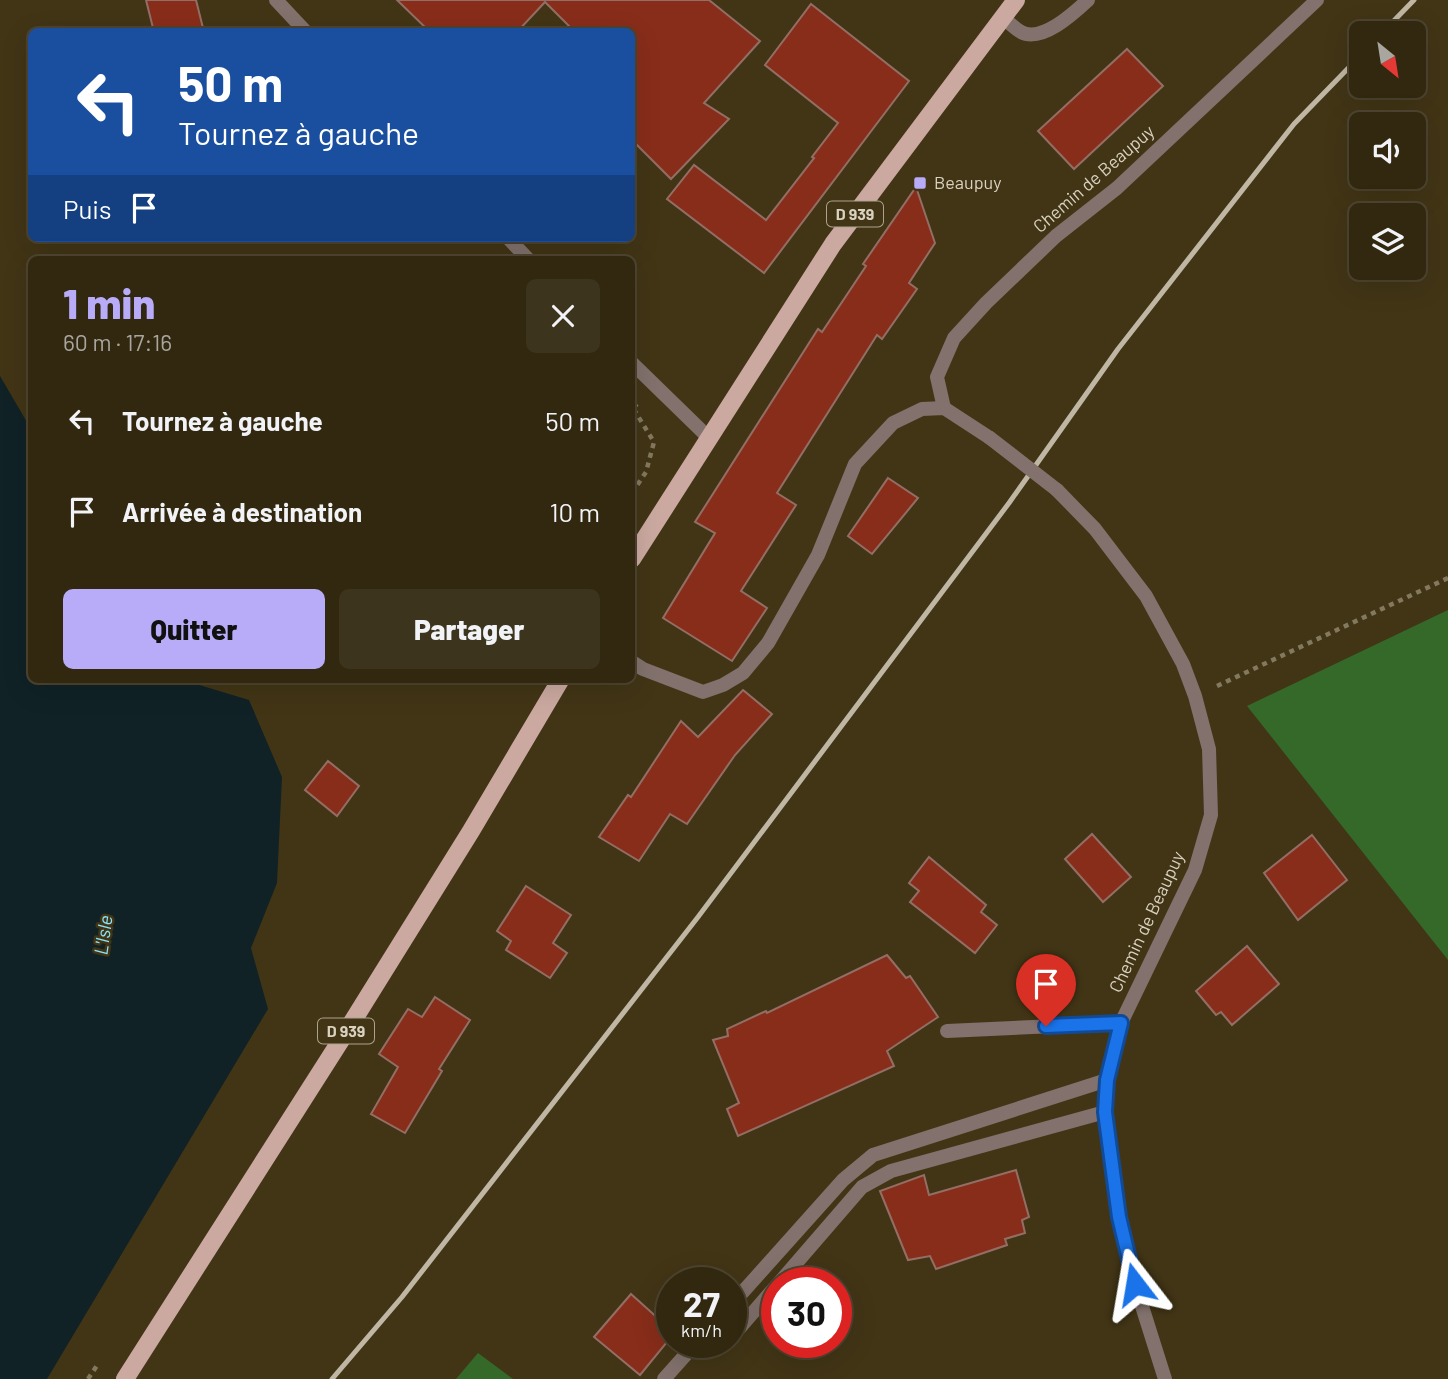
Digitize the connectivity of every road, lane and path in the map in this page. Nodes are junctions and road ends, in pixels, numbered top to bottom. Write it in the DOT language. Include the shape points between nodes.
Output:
graph roads {
  1 [pos="276,0"];
  2 [pos="1016,0"];
  3 [pos="1088,0"];
  4 [pos="1317,0"];
  5 [pos="1003,18"];
  6 [pos="302,28"];
  7 [pos="512,242"];
  8 [pos="525,256"];
  9 [pos="635,366"];
  10 [pos="656,386"];
  11 [pos="635,406"];
  12 [pos="944,408"];
  13 [pos="635,411"];
  14 [pos="708,437"];
  15 [pos="635,488"];
  16 [pos="635,554"];
  17 [pos="1448,579"];
  18 [pos="635,664"];
  19 [pos="559,683"];
  20 [pos="1195,696"];
  21 [pos="1121,1023"];
  22 [pos="947,1031"];
  23 [pos="1107,1080"];
  24 [pos="1105,1112"];
  25 [pos="793,1267"];
  26 [pos="747,1287"];
  27 [pos="761,1303"];
  28 [pos="747,1320"];
  29 [pos="683,1358"];
  30 [pos="125,1379"];
  31 [pos="664,1379"];
  32 [pos="1165,1379"];
  1 -- 6 [label="street"];
  2 -- 5 [label="main road, D 939"];
  3 -- 5 [label="street" via="1054,27 1035,34 1023,33"];
  4 -- 12 [label="street, Chemin de Beaupuy" via="1117,188 1056,236 962,329 937,377"];
  5 -- 14 [label="main road, D 939" via="833,244"];
  7 -- 8 [label="street"];
  9 -- 10 [label="street"];
  10 -- 11 [label="path"];
  10 -- 14 [label="street"];
  12 -- 18 [label="street" via="922,409 893,423 855,464 818,555 768,643 743,673 703,692"];
  12 -- 20 [label="street, Chemin de Beaupuy, bridge" via="1057,491 1094,529 1146,596 1184,664"];
  13 -- 15 [label="path" via="654,442 646,472"];
  14 -- 16 [label="main road, D 939"];
  17 -- 20 [label="path"];
  19 -- 30 [label="main road, D 939" via="348,1029"];
  20 -- 21 [label="street, Chemin de Beaupuy" via="1209,749 1211,816 1195,870"];
  21 -- 22 [label="street"];
  21 -- 23 [label="street, Chemin de Beaupuy"];
  23 -- 24 [label="street, Chemin de Beaupuy"];
  23 -- 26 [label="street" via="873,1155 843,1180"];
  24 -- 25 [label="street" via="891,1171 862,1187"];
  24 -- 32 [label="street, Chemin de Beaupuy" via="1119,1217"];
  27 -- 28 [label="street"];
  29 -- 31 [label="street"];
}
